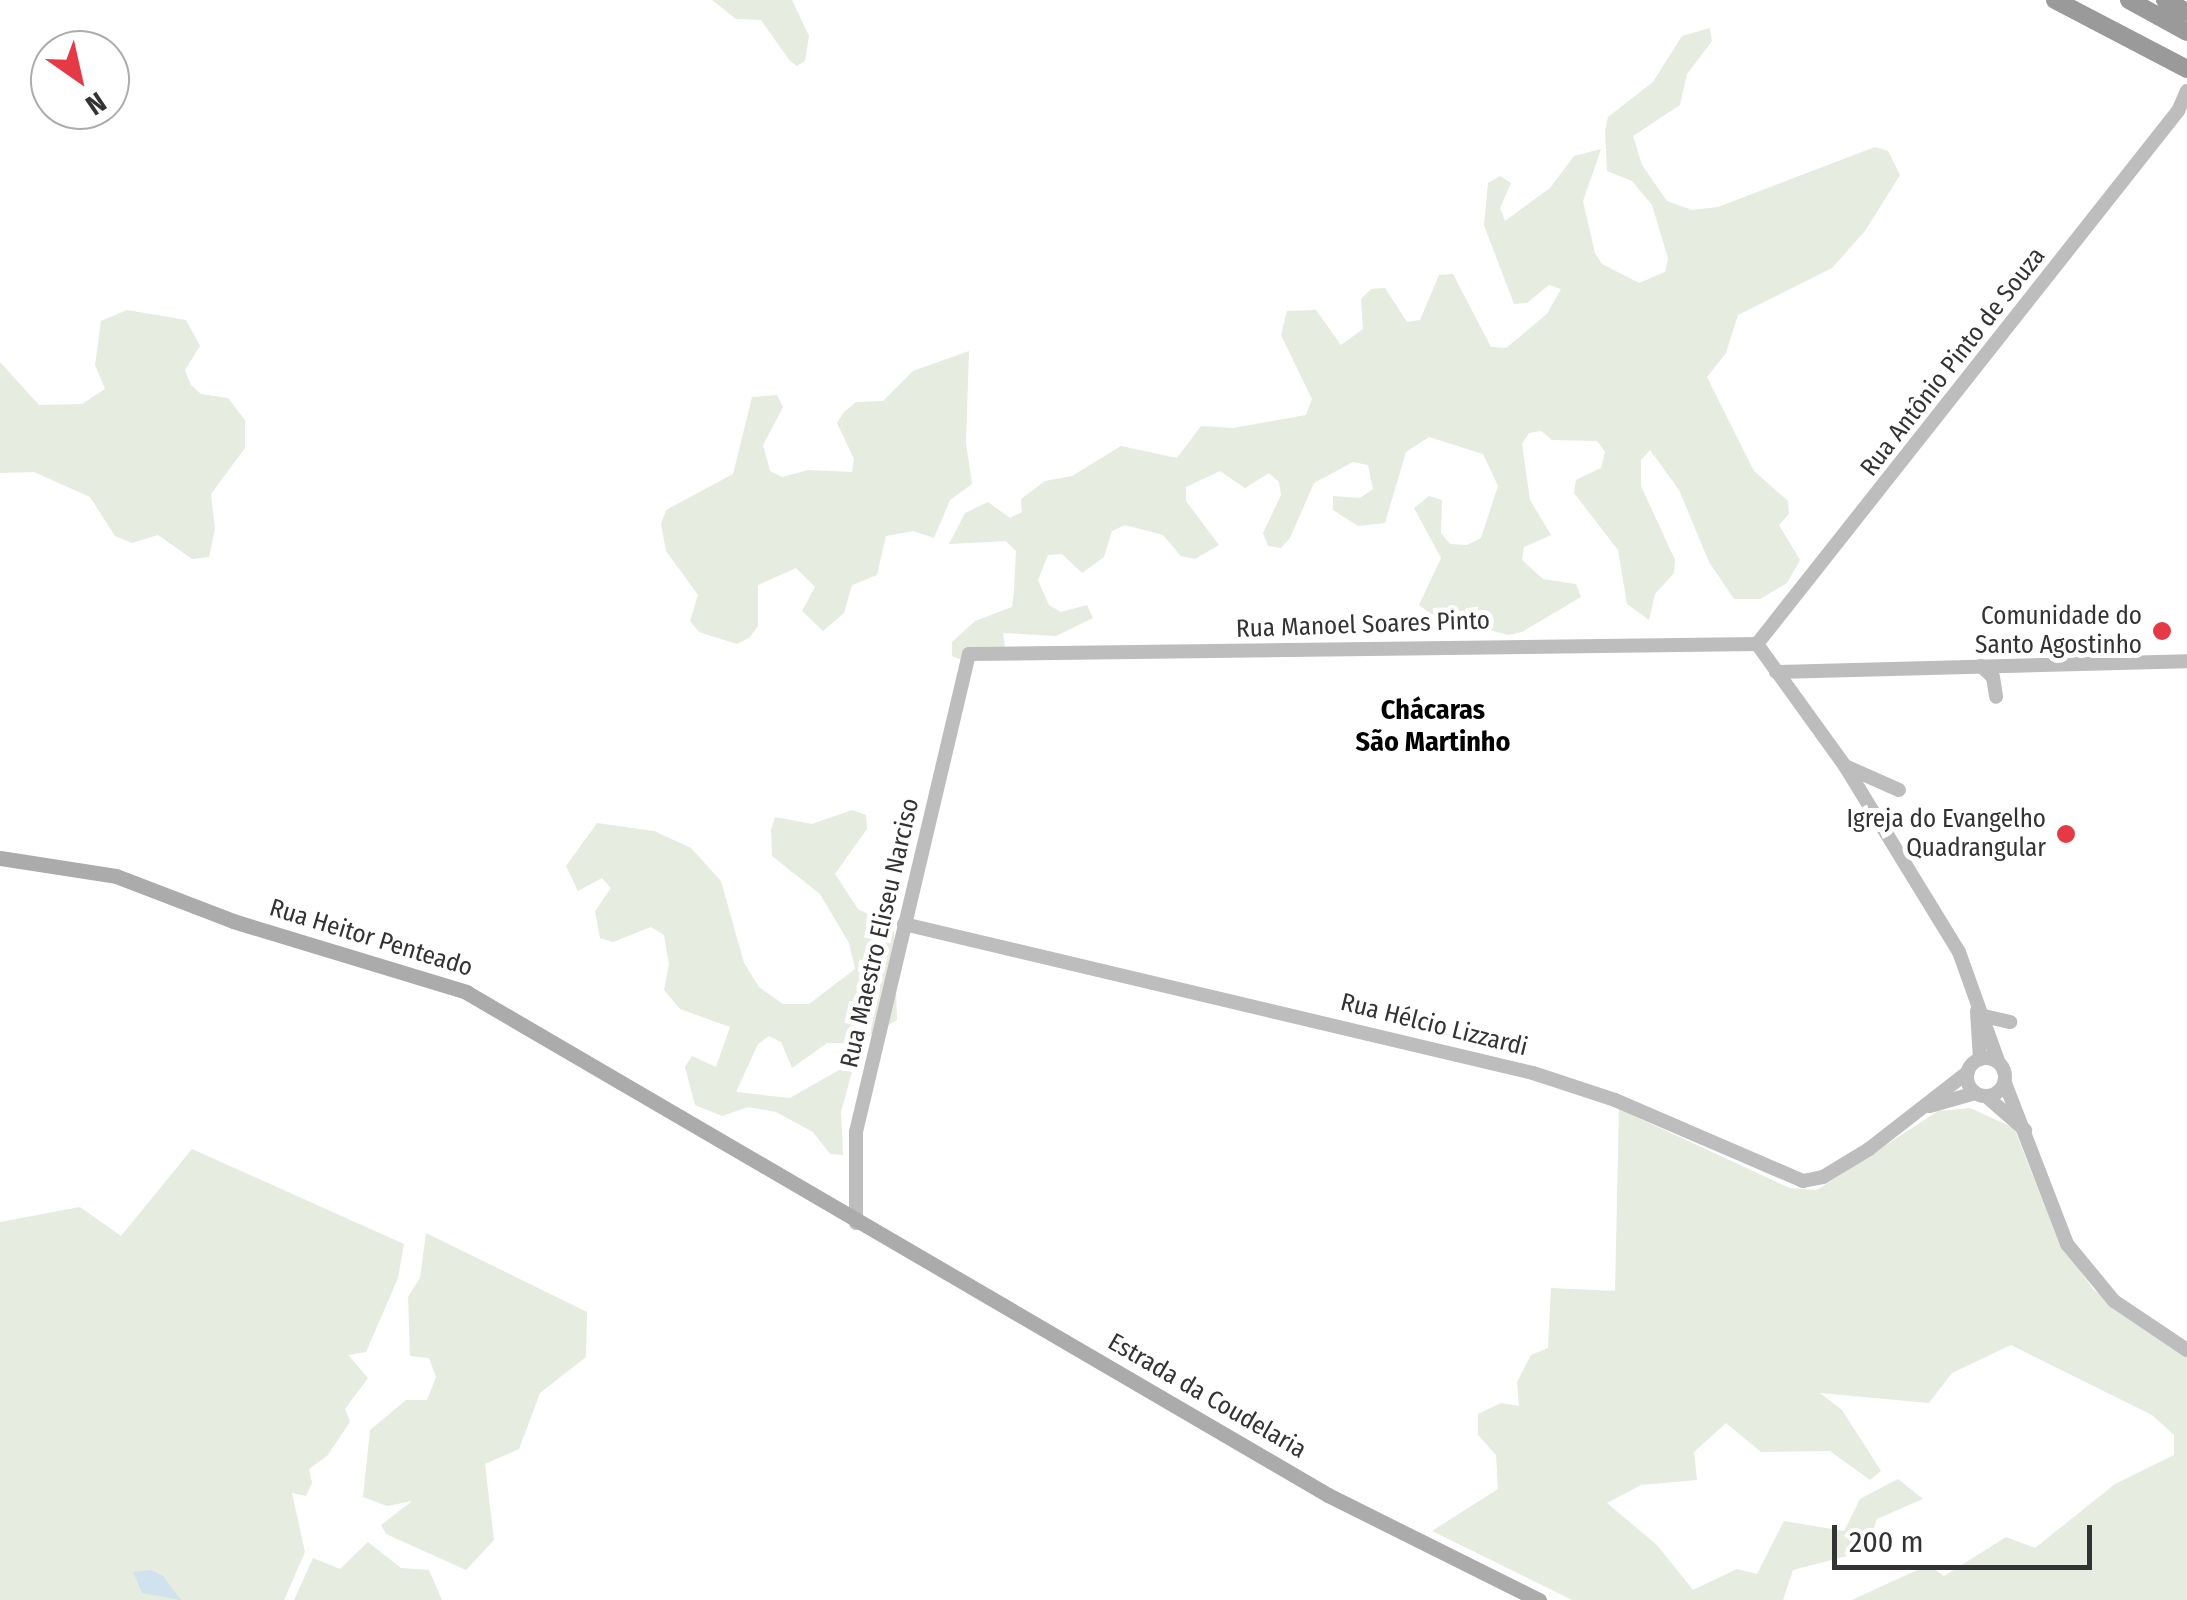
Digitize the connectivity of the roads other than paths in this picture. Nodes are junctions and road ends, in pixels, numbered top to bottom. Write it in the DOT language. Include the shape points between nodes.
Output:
graph roads {
  1 [pos="2056,0"];
  2 [pos="2126,0"];
  3 [pos="2157,6"];
  4 [pos="2187,12"];
  5 [pos="2083,16"];
  6 [pos="2187,32"];
  7 [pos="2187,70"];
  8 [pos="2186,97"];
  9 [pos="1757,644"];
  10 [pos="969,654"];
  11 [pos="2187,661"];
  12 [pos="1981,666"];
  13 [pos="1815,669"];
  14 [pos="1776,672"];
  15 [pos="1791,694"];
  16 [pos="1996,696"];
  17 [pos="1845,766"];
  18 [pos="1899,790"];
  19 [pos="0,858"];
  20 [pos="904,924"];
  21 [pos="1980,1011"];
  22 [pos="2010,1022"];
  23 [pos="1980,1059"];
  24 [pos="1998,1061"];
  25 [pos="1968,1072"];
  26 [pos="2005,1083"];
  27 [pos="1981,1095"];
  28 [pos="1920,1109"];
  29 [pos="2025,1130"];
  30 [pos="856,1223"];
  31 [pos="2187,1350"];
  32 [pos="1539,1600"];
  1 -- 5 [label="highway"];
  2 -- 3 [label="highway"];
  3 -- 4 [label="highway"];
  3 -- 6 [label="highway"];
  5 -- 7 [label="highway"];
  5 -- 8 [label="street" via="2180,74"];
  8 -- 9 [label="street, Rua Antônio Pinto de Souza"];
  9 -- 10 [label="street, Rua Manoel Soares Pinto"];
  9 -- 14 [label="street"];
  10 -- 20 [label="street, Rua Maestro Eliseu Narciso"];
  11 -- 12 [label="street"];
  12 -- 13 [label="street"];
  12 -- 16 [label="street" via="1993,676"];
  13 -- 14 [label="street"];
  13 -- 15 [label="street"];
  14 -- 15 [label="street"];
  15 -- 17 [label="street"];
  17 -- 18 [label="street"];
  17 -- 21 [label="street" via="1959,952"];
  19 -- 30 [label="main road, Rua Heitor Penteado" via="116,876 233,921 466,992"];
  20 -- 28 [label="street, Rua Hélcio Lizzardi" via="1533,1073 1615,1100 1803,1181 1838,1170"];
  20 -- 30 [label="street, Rua Maestro Eliseu Narciso" via="856,1132"];
  21 -- 22 [label="street"];
  21 -- 23 [label="street"];
  21 -- 24 [label="street"];
  23 -- 24 [label="street"];
  23 -- 25 [label="street, Rua Hélcio Lizzardi"];
  24 -- 26 [label="street"];
  25 -- 27 [label="street"];
  25 -- 28 [label="street, Rua Hélcio Lizzardi"];
  26 -- 27 [label="street, Rua Hélcio Lizzardi"];
  26 -- 29 [label="street"];
  27 -- 28 [label="street, Rua Hélcio Lizzardi"];
  27 -- 29 [label="street"];
  29 -- 31 [label="street" via="2068,1244 2088,1274 2114,1301"];
  30 -- 32 [label="main road, Estrada da Coudelaria" via="1328,1495"];
}
